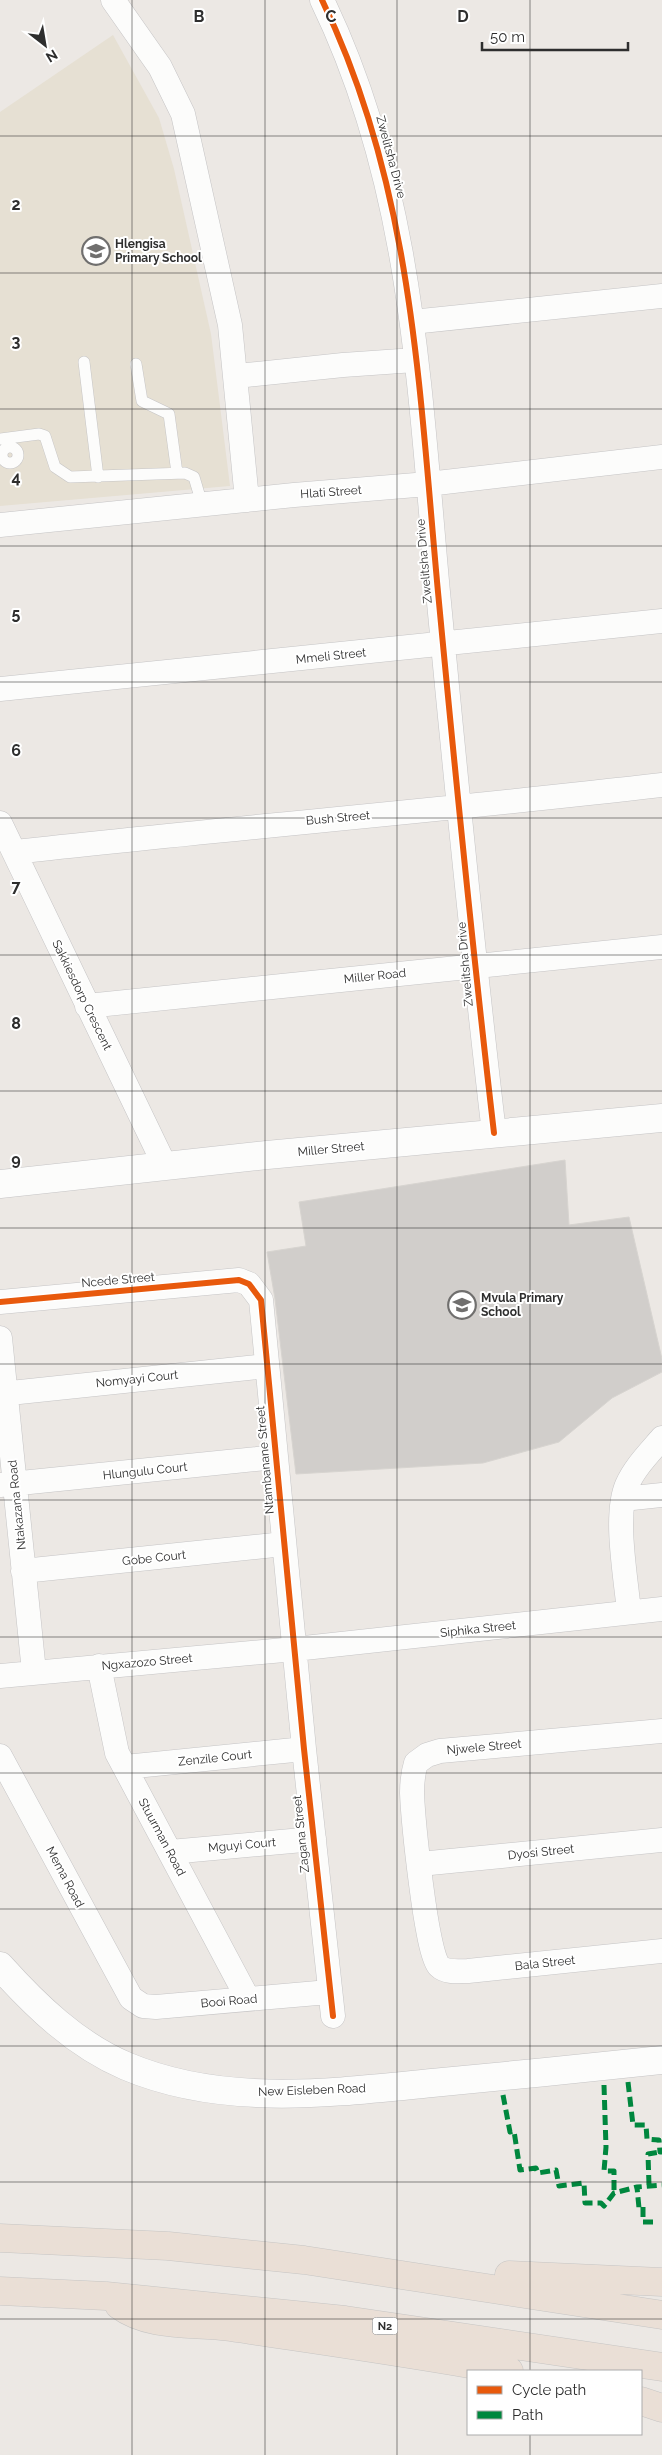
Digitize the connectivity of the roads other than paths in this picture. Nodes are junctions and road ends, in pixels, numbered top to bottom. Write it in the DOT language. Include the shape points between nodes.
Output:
graph roads {
  1 [pos="113,0"];
  2 [pos="322,0"];
  3 [pos="662,296"];
  4 [pos="412,322"];
  5 [pos="416,360"];
  6 [pos="84,362"];
  7 [pos="136,364"];
  8 [pos="237,376"];
  9 [pos="6,441"];
  10 [pos="662,457"];
  11 [pos="10,467"];
  12 [pos="177,473"];
  13 [pos="98,477"];
  14 [pos="428,484"];
  15 [pos="247,500"];
  16 [pos="202,504"];
  17 [pos="0,525"];
  18 [pos="662,622"];
  19 [pos="444,645"];
  20 [pos="0,689"];
  21 [pos="662,785"];
  22 [pos="460,808"];
  23 [pos="0,823"];
  24 [pos="14,852"];
  25 [pos="662,947"];
  26 [pos="475,966"];
  27 [pos="87,1006"];
  28 [pos="662,1118"];
  29 [pos="494,1133"];
  30 [pos="165,1166"];
  31 [pos="0,1184"];
  32 [pos="239,1280"];
  33 [pos="0,1302"];
  34 [pos="0,1338"];
  35 [pos="267,1366"];
  36 [pos="3,1393"];
  37 [pos="662,1438"];
  38 [pos="276,1457"];
  39 [pos="7,1485"];
  40 [pos="662,1495"];
  41 [pos="623,1499"];
  42 [pos="284,1544"];
  43 [pos="23,1571"];
  44 [pos="662,1609"];
  45 [pos="629,1612"];
  46 [pos="295,1649"];
  47 [pos="99,1666"];
  48 [pos="34,1672"];
  49 [pos="0,1676"];
  50 [pos="662,1731"];
  51 [pos="304,1749"];
  52 [pos="0,1756"];
  53 [pos="125,1767"];
  54 [pos="314,1839"];
  55 [pos="662,1840"];
  56 [pos="170,1852"];
  57 [pos="420,1864"];
  58 [pos="662,1951"];
  59 [pos="433,1958"];
  60 [pos="0,1966"];
  61 [pos="329,1992"];
  62 [pos="130,1998"];
  63 [pos="248,1999"];
  64 [pos="333,2016"];
  65 [pos="662,2060"];
  66 [pos="0,2238"];
  67 [pos="360,2268"];
  68 [pos="662,2282"];
  69 [pos="0,2291"];
  70 [pos="106,2296"];
  71 [pos="662,2315"];
  72 [pos="662,2366"];
  73 [pos="503,2370"];
  74 [pos="642,2402"];
  75 [pos="662,2408"];
  1 -- 8 [label="street" via="160,67 183,114 230,325"];
  2 -- 4 [label="street, Zwelitsha Drive" via="345,52 377,143 400,239"];
  3 -- 4 [label="street"];
  4 -- 5 [label="street, Zwelitsha Drive"];
  5 -- 8 [label="street"];
  5 -- 14 [label="street, Zwelitsha Drive"];
  6 -- 13 [label="lane"];
  7 -- 12 [label="lane" via="142,402 169,414"];
  8 -- 15 [label="street"];
  9 -- 11 [label="lane" via="18,456"];
  9 -- 13 [label="lane" via="40,434 45,436 53,463 59,471 70,477"];
  10 -- 14 [label="street, Hlati Street"];
  12 -- 13 [label="lane"];
  12 -- 16 [label="lane" via="194,477"];
  14 -- 15 [label="street, Hlati Street"];
  14 -- 19 [label="street, Zwelitsha Drive"];
  15 -- 16 [label="street, Hlati Street"];
  16 -- 17 [label="street, Hlati Street"];
  18 -- 19 [label="street, Mmeli Street"];
  19 -- 20 [label="street, Mmeli Street"];
  19 -- 22 [label="street, Zwelitsha Drive"];
  21 -- 22 [label="street, Bush Street"];
  22 -- 24 [label="street, Bush Street" via="260,825"];
  22 -- 26 [label="street, Zwelitsha Drive"];
  23 -- 24 [label="street, Sakkiesdorp Crescent"];
  24 -- 27 [label="street, Sakkiesdorp Crescent"];
  25 -- 26 [label="street, Miller Road"];
  26 -- 27 [label="street, Miller Road"];
  26 -- 29 [label="street, Zwelitsha Drive"];
  27 -- 30 [label="street, Sakkiesdorp Crescent"];
  28 -- 29 [label="main road, Miller Street"];
  29 -- 30 [label="main road, Miller Street"];
  30 -- 31 [label="main road, Miller Street"];
  32 -- 33 [label="street, Ncede Street"];
  32 -- 35 [label="street, Ntambanane Street" via="249,1284 261,1300"];
  34 -- 36 [label="street, Ntakazana Road"];
  35 -- 36 [label="street, Nomyayi Court"];
  35 -- 38 [label="street, Ntambanane Street"];
  36 -- 39 [label="street, Ntakazana Road"];
  37 -- 41 [label="street" via="637,1468"];
  38 -- 39 [label="street, Hlungulu Court"];
  38 -- 42 [label="street, Ntambanane Street"];
  39 -- 43 [label="street, Ntakazana Road"];
  40 -- 41 [label="street"];
  41 -- 45 [label="street" via="621,1517"];
  42 -- 43 [label="street, Gobe Court"];
  42 -- 46 [label="street, Ntambanane Street"];
  43 -- 48 [label="street, Ntakazana Road"];
  44 -- 45 [label="street, Siphika Street"];
  45 -- 46 [label="street, Siphika Street"];
  46 -- 47 [label="street, Ngxazozo Street"];
  46 -- 51 [label="street, Zagana Street"];
  47 -- 48 [label="street, Ngxazozo Street"];
  47 -- 53 [label="street, Stuurman Road" via="117,1754"];
  48 -- 49 [label="street, Ngxazozo Street"];
  50 -- 57 [label="street, Njwele Street" via="440,1750 427,1755 416,1763 413,1772 412,1793"];
  51 -- 53 [label="street, Zenzile Court"];
  51 -- 54 [label="street, Zagana Street"];
  52 -- 62 [label="street, Mema Road"];
  53 -- 56 [label="street, Stuurman Road"];
  54 -- 56 [label="street, Mguyi Court"];
  54 -- 61 [label="street, Zagana Street"];
  55 -- 57 [label="street, Dyosi Street"];
  56 -- 63 [label="street, Stuurman Road"];
  57 -- 59 [label="street, Njwele Street"];
  58 -- 59 [label="street, Bala Street" via="468,1971 447,1970"];
  60 -- 65 [label="main road, New Eisleben Road" via="60,2025 101,2053 125,2066 193,2087 279,2094"];
  61 -- 63 [label="street, Booi Road"];
  61 -- 64 [label="street, Zagana Street"];
  62 -- 63 [label="street, Booi Road" via="143,2006 156,2007"];
  66 -- 67 [label="highway" via="168,2246"];
  67 -- 68 [label="highway"];
  67 -- 71 [label="highway"];
  69 -- 70 [label="highway, N2"];
  70 -- 72 [label="highway, N2" via="345,2320"];
  70 -- 73 [label="highway" via="128,2312 153,2320 227,2327"];
  74 -- 75 [label="highway"];
}
